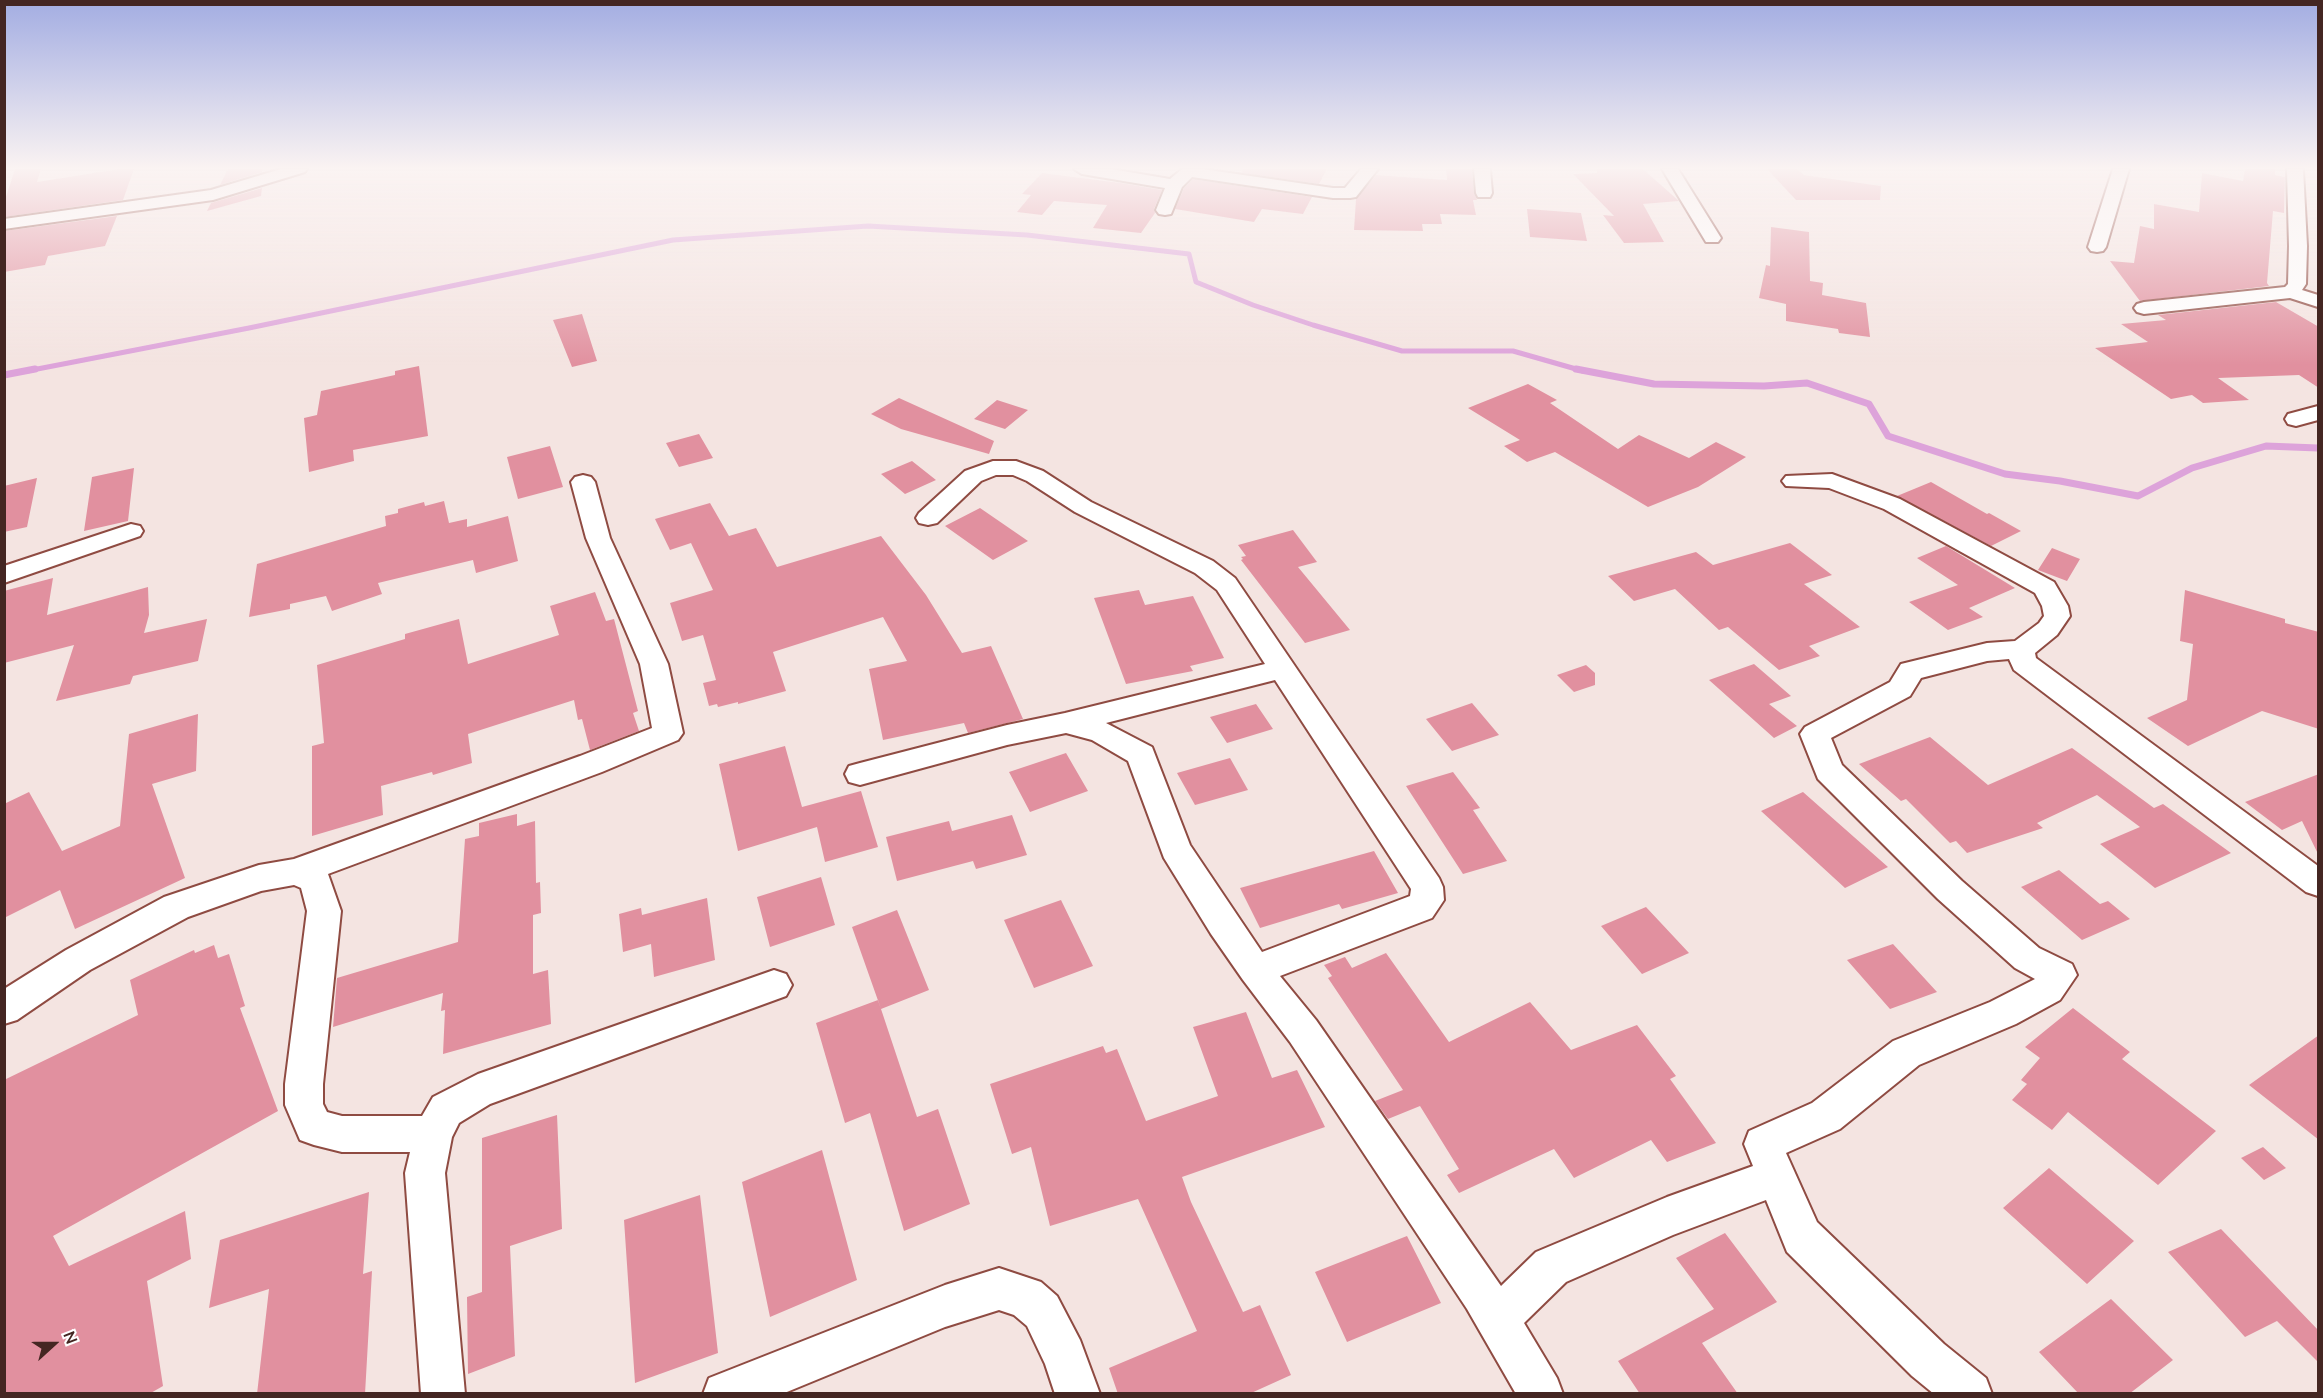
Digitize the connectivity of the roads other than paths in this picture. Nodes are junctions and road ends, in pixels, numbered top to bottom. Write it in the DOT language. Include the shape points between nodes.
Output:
graph roads {
  1 [pos="1710,234"];
  2 [pos="2101,234"];
  3 [pos="2297,234"];
  4 [pos="1712,238"];
  5 [pos="2097,247"];
  6 [pos="2291,292"];
  7 [pos="2319,301"];
  8 [pos="2144,309"];
  9 [pos="2319,413"];
  10 [pos="2296,418"];
  11 [pos="1794,481"];
  12 [pos="583,482"];
  13 [pos="928,518"];
  14 [pos="132,531"];
  15 [pos="4,575"];
  16 [pos="2024,648"];
  17 [pos="1282,669"];
  18 [pos="1066,723"];
  19 [pos="861,774"];
  20 [pos="296,872"];
  21 [pos="2319,883"];
  22 [pos="1255,970"];
  23 [pos="774,985"];
  24 [pos="4,1009"];
  25 [pos="433,1134"];
  26 [pos="1777,1177"];
  27 [pos="1497,1319"];
  28 [pos="443,1394"];
  29 [pos="725,1394"];
  30 [pos="1078,1394"];
  31 [pos="1541,1394"];
  32 [pos="1970,1394"];
  1 -- 4 [label="street"];
  2 -- 5 [label="street"];
  3 -- 6 [label="street" via="2297,284"];
  6 -- 7 [label="street"];
  6 -- 8 [label="street"];
  9 -- 10 [label="street"];
  11 -- 16 [label="street" via="1832,481 1882,499 2044,588 2058,616"];
  12 -- 20 [label="street" via="598,538 654,663 668,733"];
  13 -- 17 [label="street" via="973,476 993,468 1016,468 1035,476 1083,507 1204,567 1226,584"];
  14 -- 15 [label="street"];
  16 -- 21 [label="street" via="2020,651 2024,663 2038,675"];
  16 -- 26 [label="street" via="1988,652 1911,671 1900,689 1815,734 1829,771 1950,890 2027,958 2060,975 2048,988 2003,1012 1906,1053 1826,1116 1763,1144"];
  17 -- 18 [label="street"];
  17 -- 22 [label="street" via="1426,887 1427,900 1420,908"];
  18 -- 19 [label="street"];
  18 -- 22 [label="street" via="1101,732 1141,755 1175,849"];
  20 -- 24 [label="street" via="259,878 176,907 78,960"];
  20 -- 25 [label="street" via="315,880 324,910 304,1084 304,1105 314,1126 342,1134"];
  22 -- 27 [label="street" via="1303,1030"];
  23 -- 25 [label="street" via="478,1092 446,1110"];
  25 -- 28 [label="street" via="425,1173"];
  26 -- 27 [label="street" via="1678,1213 1551,1267"];
  26 -- 32 [label="street" via="1802,1237 1928,1360"];
  27 -- 31 [label="street"];
  29 -- 30 [label="street" via="945,1306 999,1289 1026,1297 1042,1311"];
}
